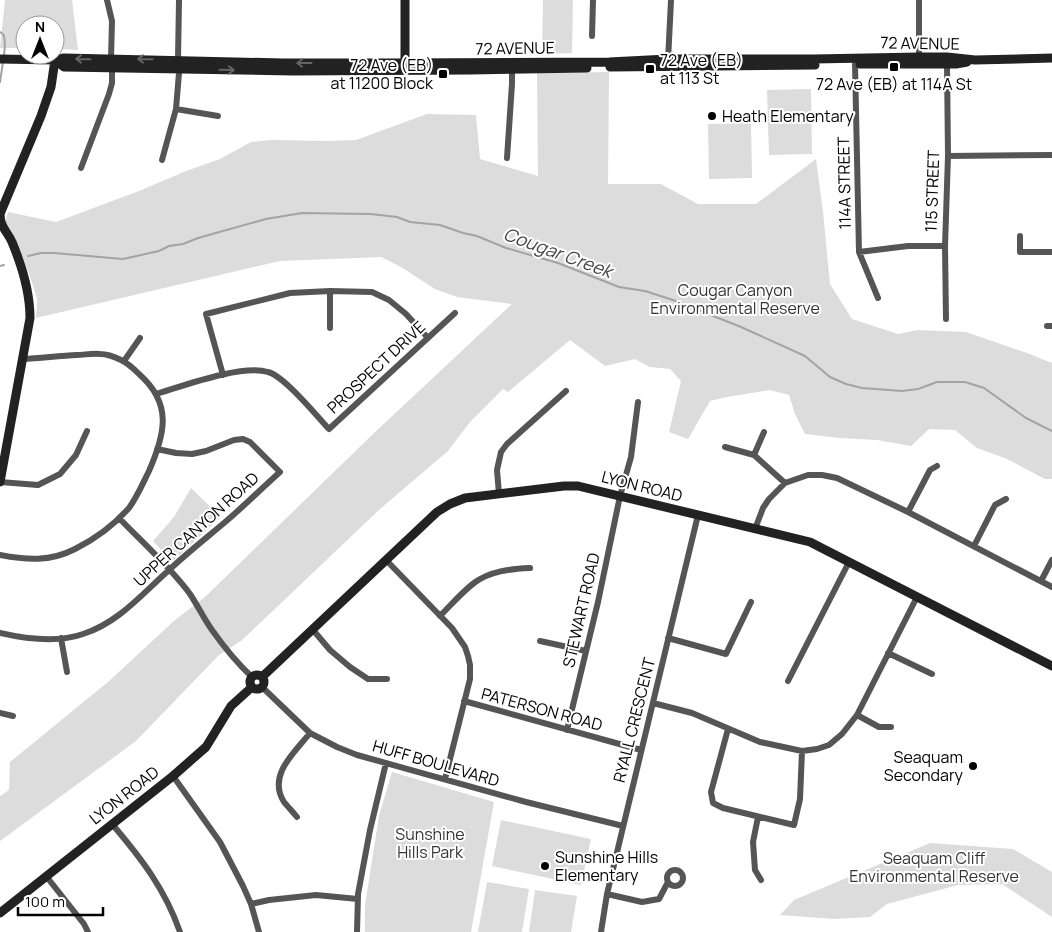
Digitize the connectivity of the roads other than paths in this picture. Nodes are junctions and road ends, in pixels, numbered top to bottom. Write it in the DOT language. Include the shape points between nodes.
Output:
graph roads {
  1 [pos="107,0"];
  2 [pos="179,0"];
  3 [pos="405,0"];
  4 [pos="593,0"];
  5 [pos="671,0"];
  6 [pos="919,0"];
  7 [pos="592,36"];
  8 [pos="919,57"];
  9 [pos="65,58"];
  10 [pos="1052,58"];
  11 [pos="0,59"];
  12 [pos="15,59"];
  13 [pos="975,60"];
  14 [pos="112,63"];
  15 [pos="668,63"];
  16 [pos="178,64"];
  17 [pos="856,64"];
  18 [pos="906,64"];
  19 [pos="947,64"];
  20 [pos="54,65"];
  21 [pos="405,67"];
  22 [pos="512,70"];
  23 [pos="176,108"];
  24 [pos="218,116"];
  25 [pos="1052,155"];
  26 [pos="948,156"];
  27 [pos="507,158"];
  28 [pos="162,160"];
  29 [pos="81,168"];
  30 [pos="1020,236"];
  31 [pos="945,246"];
  32 [pos="859,252"];
  33 [pos="1052,252"];
  34 [pos="330,291"];
  35 [pos="878,298"];
  36 [pos="455,312"];
  37 [pos="946,320"];
  38 [pos="330,328"];
  39 [pos="140,338"];
  40 [pos="428,338"];
  41 [pos="23,359"];
  42 [pos="124,361"];
  43 [pos="223,375"];
  44 [pos="566,391"];
  45 [pos="156,394"];
  46 [pos="638,402"];
  47 [pos="87,431"];
  48 [pos="764,432"];
  49 [pos="725,447"];
  50 [pos="157,449"];
  51 [pos="754,455"];
  52 [pos="937,466"];
  53 [pos="0,482"];
  54 [pos="785,484"];
  55 [pos="499,494"];
  56 [pos="620,496"];
  57 [pos="1006,499"];
  58 [pos="908,512"];
  59 [pos="698,515"];
  60 [pos="119,518"];
  61 [pos="755,529"];
  62 [pos="974,546"];
  63 [pos="0,555"];
  64 [pos="386,560"];
  65 [pos="1052,560"];
  66 [pos="849,562"];
  67 [pos="530,568"];
  68 [pos="169,570"];
  69 [pos="1041,581"];
  70 [pos="1052,586"];
  71 [pos="917,597"];
  72 [pos="751,602"];
  73 [pos="440,616"];
  74 [pos="313,630"];
  75 [pos="0,633"];
  76 [pos="61,638"];
  77 [pos="668,638"];
  78 [pos="540,641"];
  79 [pos="586,651"];
  80 [pos="888,653"];
  81 [pos="1052,666"];
  82 [pos="67,672"];
  83 [pos="932,674"];
  84 [pos="252,677"];
  85 [pos="262,677"];
  86 [pos="387,679"];
  87 [pos="788,680"];
  88 [pos="252,687"];
  89 [pos="262,687"];
  90 [pos="464,701"];
  91 [pos="653,703"];
  92 [pos="0,713"];
  93 [pos="857,714"];
  94 [pos="13,716"];
  95 [pos="891,727"];
  96 [pos="728,729"];
  97 [pos="567,730"];
  98 [pos="310,733"];
  99 [pos="641,750"];
  100 [pos="802,751"];
  101 [pos="386,763"];
  102 [pos="173,776"];
  103 [pos="445,779"];
  104 [pos="297,817"];
  105 [pos="758,817"];
  106 [pos="112,824"];
  107 [pos="623,826"];
  108 [pos="46,876"];
  109 [pos="761,880"];
  110 [pos="668,882"];
  111 [pos="607,894"];
  112 [pos="358,899"];
  113 [pos="251,904"];
  114 [pos="0,913"];
  115 [pos="88,932"];
  116 [pos="180,932"];
  117 [pos="259,932"];
  118 [pos="357,932"];
  119 [pos="601,932"];
  1 -- 14 [label="street" via="112,21"];
  2 -- 16 [label="street"];
  3 -- 21 [label="street"];
  4 -- 7 [label="street"];
  5 -- 15 [label="street"];
  6 -- 8 [label="street"];
  8 -- 13 [label="street, 72 AVENUE"];
  8 -- 15 [label="street, 72 AVENUE" via="765,58"];
  8 -- 18 [label="street"];
  9 -- 14 [label="street, 72 AVENUE"];
  10 -- 13 [label="street, 72 AVENUE"];
  11 -- 12 [label="street, 72 AVENUE"];
  13 -- 19 [label="street, 72 AVENUE"];
  14 -- 16 [label="street, 72 AVENUE"];
  14 -- 29 [label="street" via="109,94"];
  15 -- 17 [label="street, 72 AVENUE"];
  15 -- 21 [label="street, 72 AVENUE"];
  15 -- 22 [label="street, 72 AVENUE"];
  16 -- 21 [label="street, 72 AVENUE"];
  16 -- 23 [label="street"];
  17 -- 18 [label="street, 72 AVENUE"];
  17 -- 32 [label="street, 114A STREET"];
  18 -- 19 [label="street, 72 AVENUE"];
  19 -- 26 [label="street, 115 STREET"];
  20 -- 41 [label="street" via="41,116 0,214 28,290 30,318"];
  21 -- 22 [label="street, 72 AVENUE"];
  22 -- 27 [label="street, 72 AVENUE"];
  23 -- 24 [label="street"];
  23 -- 28 [label="street"];
  25 -- 26 [label="street"];
  26 -- 31 [label="street, 115 STREET"];
  30 -- 33 [label="street" via="1020,252"];
  31 -- 32 [label="street" via="908,246"];
  31 -- 37 [label="street, 115 STREET"];
  32 -- 35 [label="street, 114A STREET"];
  34 -- 38 [label="street"];
  34 -- 40 [label="street" via="372,292 389,300"];
  34 -- 43 [label="street" via="290,293 206,314"];
  36 -- 40 [label="street, PROSPECT DRIVE"];
  39 -- 42 [label="street"];
  40 -- 43 [label="street, PROSPECT DRIVE" via="329,429 284,381 269,372 252,370"];
  41 -- 42 [label="street" via="101,354"];
  41 -- 53 [label="street"];
  42 -- 45 [label="street" via="147,381"];
  43 -- 45 [label="street, PROSPECT DRIVE"];
  44 -- 55 [label="street" via="501,452 497,470"];
  45 -- 50 [label="street" via="163,419"];
  46 -- 56 [label="street, STEWART ROAD" via="631,457"];
  47 -- 53 [label="street" via="76,455 60,474 38,484"];
  48 -- 51 [label="street"];
  49 -- 51 [label="street"];
  50 -- 60 [label="street" via="141,488"];
  50 -- 68 [label="street, UPPER CANYON ROAD" via="192,454 243,439 280,472"];
  51 -- 54 [label="street"];
  52 -- 58 [label="street" via="930,470"];
  54 -- 58 [label="street" via="808,475 837,478"];
  54 -- 61 [label="street" via="769,499"];
  55 -- 56 [label="street, LYON ROAD" via="578,486"];
  55 -- 64 [label="street, LYON ROAD" via="465,498 450,504 437,512"];
  56 -- 59 [label="street, LYON ROAD"];
  56 -- 79 [label="street, STEWART ROAD"];
  57 -- 62 [label="street" via="995,505"];
  58 -- 62 [label="street"];
  59 -- 61 [label="street, LYON ROAD"];
  59 -- 77 [label="street, RYALL CRESCENT"];
  60 -- 63 [label="street" via="74,550 56,556 23,559"];
  60 -- 68 [label="street"];
  61 -- 66 [label="street, LYON ROAD" via="810,542"];
  62 -- 69 [label="street"];
  64 -- 73 [label="street"];
  64 -- 74 [label="street, LYON ROAD"];
  65 -- 69 [label="street"];
  66 -- 71 [label="street, LYON ROAD"];
  66 -- 87 [label="street"];
  67 -- 73 [label="street" via="510,569 485,576"];
  68 -- 76 [label="street, UPPER CANYON ROAD" via="130,607 101,627 83,635"];
  68 -- 84 [label="street" via="190,594 224,646"];
  69 -- 70 [label="street"];
  71 -- 80 [label="street"];
  71 -- 81 [label="street, LYON ROAD"];
  72 -- 77 [label="street" via="726,654"];
  73 -- 90 [label="street" via="452,628 468,656 470,679"];
  74 -- 85 [label="street, LYON ROAD"];
  74 -- 86 [label="street" via="330,650 368,679"];
  75 -- 76 [label="street, UPPER CANYON ROAD"];
  76 -- 82 [label="street"];
  77 -- 91 [label="street, RYALL CRESCENT"];
  78 -- 79 [label="street"];
  79 -- 97 [label="street, STEWART ROAD"];
  80 -- 83 [label="street"];
  80 -- 93 [label="street"];
  84 -- 85 [label="street"];
  84 -- 88 [label="street"];
  85 -- 89 [label="street"];
  88 -- 89 [label="street"];
  88 -- 102 [label="street, LYON ROAD" via="231,706 206,746"];
  89 -- 98 [label="street, HUFF BOULEVARD"];
  90 -- 97 [label="street, PATERSON ROAD"];
  90 -- 103 [label="street"];
  91 -- 96 [label="street" via="692,713"];
  91 -- 99 [label="street, RYALL CRESCENT"];
  92 -- 94 [label="street"];
  93 -- 95 [label="street" via="879,727"];
  93 -- 100 [label="street" via="829,745"];
  96 -- 100 [label="street" via="760,742"];
  96 -- 105 [label="street" via="711,792 712,803"];
  97 -- 99 [label="street, PATERSON ROAD"];
  98 -- 101 [label="street, HUFF BOULEVARD" via="357,755"];
  98 -- 104 [label="street" via="283,766 278,778 283,801"];
  99 -- 107 [label="street, RYALL CRESCENT"];
  100 -- 105 [label="street" via="800,800 794,825"];
  101 -- 103 [label="street, HUFF BOULEVARD"];
  101 -- 112 [label="street"];
  102 -- 106 [label="street, LYON ROAD"];
  102 -- 113 [label="street" via="220,842"];
  103 -- 107 [label="street, HUFF BOULEVARD"];
  105 -- 109 [label="street" via="752,842 755,870"];
  106 -- 108 [label="street, LYON ROAD"];
  106 -- 116 [label="street" via="161,889"];
  107 -- 111 [label="street, RYALL CRESCENT"];
  108 -- 114 [label="street, LYON ROAD"];
  108 -- 115 [label="street"];
  110 -- 111 [label="street" via="659,899 642,902"];
  111 -- 119 [label="street, RYALL CRESCENT"];
  112 -- 113 [label="street" via="316,895"];
  112 -- 118 [label="street"];
  113 -- 117 [label="street"];
}
